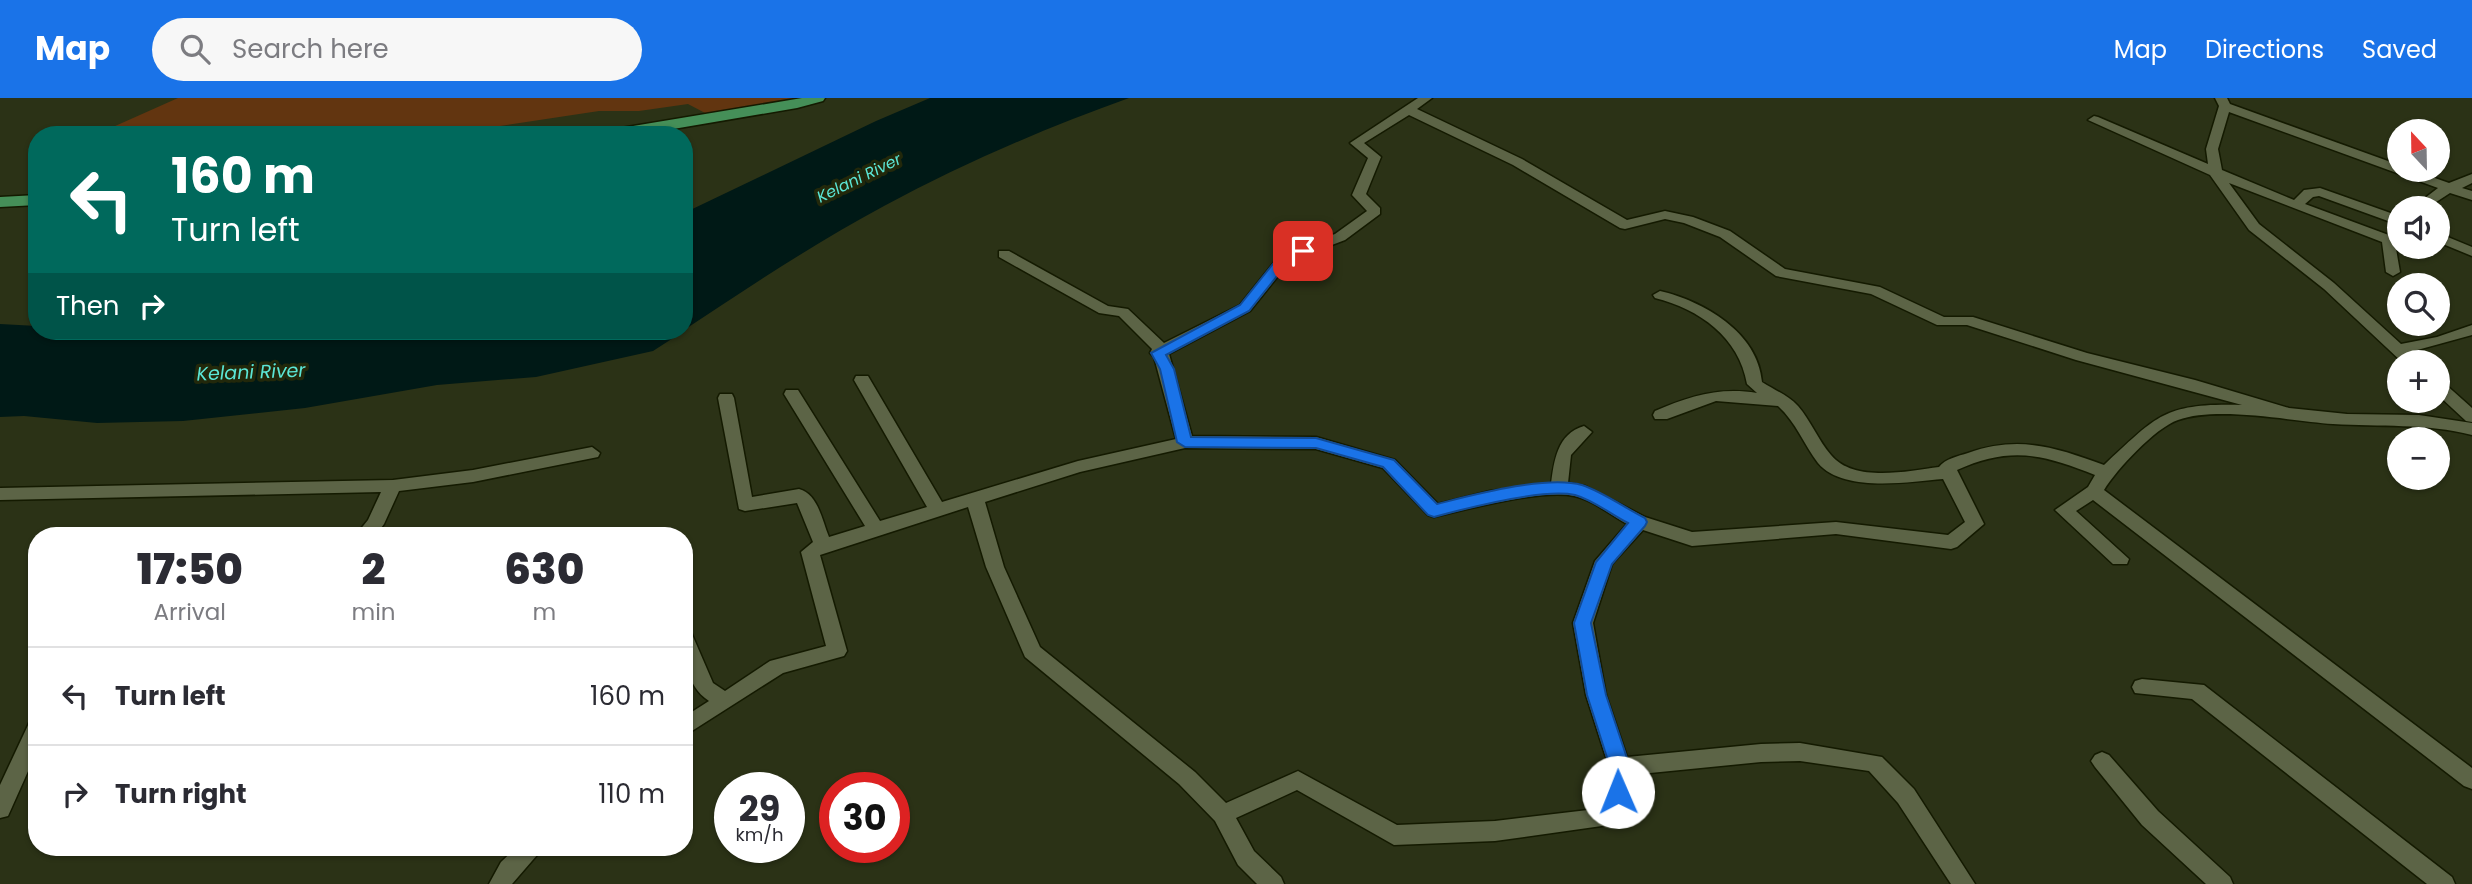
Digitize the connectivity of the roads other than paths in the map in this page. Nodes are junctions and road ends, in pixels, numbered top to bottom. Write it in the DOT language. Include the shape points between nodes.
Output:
graph roads {
  1 [pos="818,98"];
  2 [pos="1426,98"];
  3 [pos="2223,102"];
  4 [pos="1406,109"];
  5 [pos="2094,120"];
  6 [pos="664,126"];
  7 [pos="2216,174"];
  8 [pos="2472,178"];
  9 [pos="2448,188"];
  10 [pos="2436,196"];
  11 [pos="2472,196"];
  12 [pos="28,200"];
  13 [pos="0,202"];
  14 [pos="2297,205"];
  15 [pos="2387,217"];
  16 [pos="2450,242"];
  17 [pos="2472,252"];
  18 [pos="1004,254"];
  19 [pos="2393,272"];
  20 [pos="1660,295"];
  21 [pos="2472,330"];
  22 [pos="2397,350"];
  23 [pos="1158,353"];
  24 [pos="863,380"];
  25 [pos="792,394"];
  26 [pos="2450,397"];
  27 [pos="726,398"];
  28 [pos="1787,405"];
  29 [pos="2289,414"];
  30 [pos="1661,415"];
  31 [pos="2472,416"];
  32 [pos="2472,429"];
  33 [pos="1584,432"];
  34 [pos="1185,442"];
  35 [pos="592,453"];
  36 [pos="1948,472"];
  37 [pos="2106,473"];
  38 [pos="393,486"];
  39 [pos="1559,489"];
  40 [pos="2094,491"];
  41 [pos="0,494"];
  42 [pos="975,499"];
  43 [pos="938,510"];
  44 [pos="1639,522"];
  45 [pos="372,527"];
  46 [pos="876,529"];
  47 [pos="823,545"];
  48 [pos="2120,559"];
  49 [pos="693,659"];
  50 [pos="2142,687"];
  51 [pos="725,701"];
  52 [pos="693,722"];
  53 [pos="28,747"];
  54 [pos="2102,761"];
  55 [pos="1620,767"];
  56 [pos="2472,780"];
  57 [pos="0,809"];
  58 [pos="1223,814"];
  59 [pos="523,856"];
  60 [pos="500,884"];
  61 [pos="1273,884"];
  62 [pos="1964,884"];
  63 [pos="2222,884"];
  64 [pos="2444,884"];
  1 -- 6 [label="main road"];
  2 -- 4 [label="street"];
  3 -- 7 [label="street" via="2212,149"];
  3 -- 9 [label="street"];
  4 -- 23 [label="street" via="1356,143 1375,157 1359,195 1375,211 1340,237 1285,258 1245,308"];
  4 -- 29 [label="street" via="1458,131 1625,225 1665,215 1688,220 1725,234 1781,273 1875,290 1942,322 1968,320"];
  5 -- 7 [label="street"];
  7 -- 14 [label="street"];
  7 -- 22 [label="street" via="2254,227 2329,286"];
  8 -- 9 [label="street"];
  9 -- 10 [label="street"];
  9 -- 11 [label="street"];
  12 -- 13 [label="main road"];
  14 -- 15 [label="street" via="2309,193 2320,192"];
  14 -- 19 [label="street" via="2389,240"];
  16 -- 17 [label="street"];
  18 -- 23 [label="street" via="1104,310 1123,312 1159,346"];
  20 -- 28 [label="street" via="1708,315 1740,345 1754,370 1755,383"];
  21 -- 22 [label="street"];
  23 -- 34 [label="street" via="1167,369"];
  24 -- 43 [label="street"];
  25 -- 46 [label="street"];
  26 -- 31 [label="street"];
  27 -- 47 [label="street" via="745,505 799,495"];
  28 -- 30 [label="street" via="1745,395 1705,395"];
  28 -- 36 [label="street" via="1832,467 1852,475"];
  29 -- 32 [label="street" via="2427,419"];
  29 -- 37 [label="street" via="2230,411 2168,418"];
  33 -- 39 [label="street" via="1563,453"];
  34 -- 39 [label="street" via="1316,443 1389,464 1434,511 1490,497"];
  34 -- 42 [label="street" via="1078,467"];
  35 -- 38 [label="street"];
  36 -- 37 [label="street" via="1948,467 1968,458 2014,447 2072,459"];
  36 -- 44 [label="street" via="1975,524 1951,542 1836,528 1692,539"];
  37 -- 40 [label="street"];
  38 -- 41 [label="street"];
  38 -- 45 [label="street"];
  39 -- 44 [label="street" via="1579,490"];
  40 -- 48 [label="street" via="2064,510"];
  40 -- 56 [label="street"];
  42 -- 43 [label="street"];
  42 -- 58 [label="street" via="995,566 1032,652 1187,778"];
  43 -- 46 [label="street"];
  44 -- 55 [label="street" via="1604,562 1583,623 1597,695"];
  46 -- 47 [label="street"];
  47 -- 51 [label="street" via="810,552 837,650 777,667"];
  49 -- 51 [label="street" via="705,688"];
  50 -- 64 [label="street" via="2197,691"];
  51 -- 52 [label="street"];
  53 -- 57 [label="street"];
  54 -- 63 [label="street" via="2150,818"];
  55 -- 58 [label="street" via="1615,816 1495,831 1394,835 1298,780"];
  55 -- 62 [label="street" via="1800,752 1875,763 1906,796"];
  58 -- 61 [label="street" via="1246,858"];
  59 -- 60 [label="street"];
}
